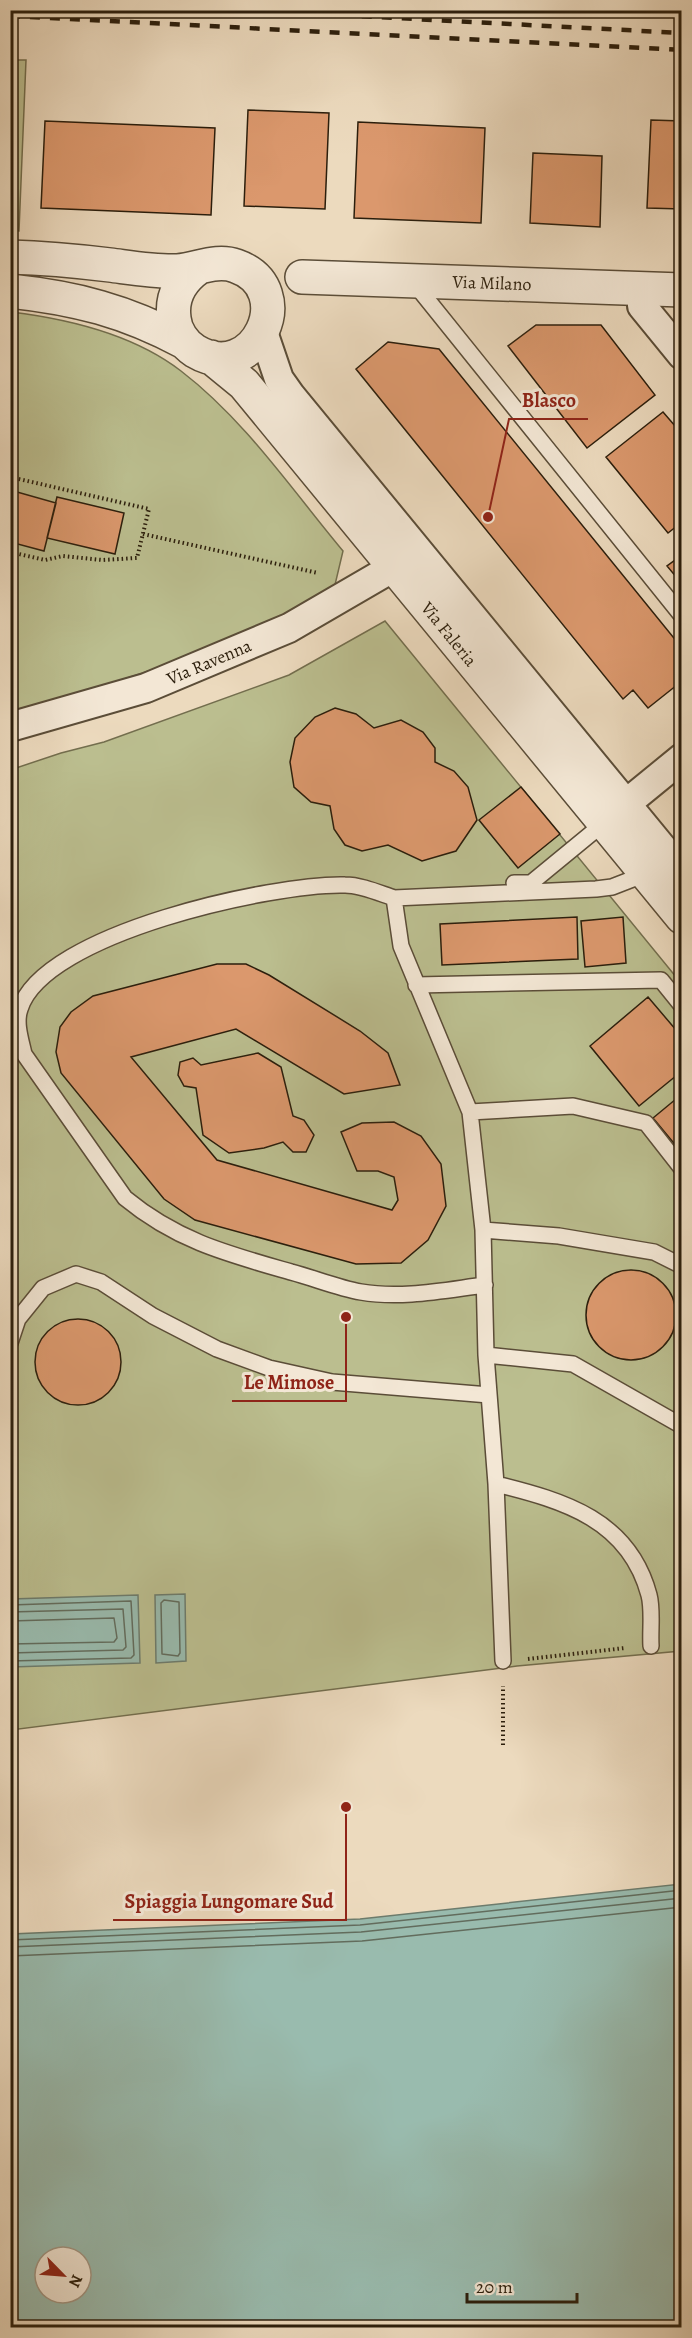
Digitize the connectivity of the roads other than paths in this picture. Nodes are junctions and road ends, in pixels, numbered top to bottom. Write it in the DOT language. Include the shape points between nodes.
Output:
graph roads {
  1 [pos="10,256"];
  2 [pos="198,268"];
  3 [pos="250,273"];
  4 [pos="302,277"];
  5 [pos="412,281"];
  6 [pos="642,288"];
  7 [pos="681,290"];
  8 [pos="10,291"];
  9 [pos="265,324"];
  10 [pos="198,350"];
  11 [pos="681,355"];
  12 [pos="403,555"];
  13 [pos="681,616"];
  14 [pos="10,727"];
  15 [pos="681,758"];
  16 [pos="615,813"];
  17 [pos="664,866"];
  18 [pos="468,895"];
  19 [pos="394,898"];
  20 [pos="681,917"];
  21 [pos="416,984"];
  22 [pos="681,1006"];
  23 [pos="470,1112"];
  24 [pos="681,1169"];
  25 [pos="483,1230"];
  26 [pos="681,1266"];
  27 [pos="485,1285"];
  28 [pos="10,1343"];
  29 [pos="486,1355"];
  30 [pos="489,1395"];
  31 [pos="681,1426"];
  32 [pos="496,1484"];
  33 [pos="651,1646"];
  34 [pos="503,1661"];
  1 -- 2 [label="street" via="153,271"];
  2 -- 3 [label="street" via="221,263"];
  2 -- 10 [label="street" via="184,280 175,297 175,325"];
  3 -- 4 [label="street, Via Milano"];
  3 -- 9 [label="street" via="264,292"];
  4 -- 5 [label="street, Via Milano"];
  4 -- 9 [label="street" via="282,295"];
  5 -- 6 [label="street, Via Milano"];
  5 -- 13 [label="lane"];
  6 -- 7 [label="street, Via Milano"];
  6 -- 11 [label="street" via="642,306"];
  8 -- 10 [label="street" via="52,295 122,312"];
  9 -- 10 [label="street" via="254,344 242,354 227,358"];
  9 -- 12 [label="street, Via Faleria" via="279,379"];
  10 -- 12 [label="street, Via Faleria" via="244,384"];
  12 -- 14 [label="street, Via Ravenna" via="289,628 146,688"];
  12 -- 16 [label="street, Via Faleria"];
  15 -- 16 [label="street"];
  16 -- 17 [label="street, Via Faleria"];
  16 -- 18 [label="lane" via="531,883 481,885"];
  17 -- 18 [label="lane" via="612,887"];
  17 -- 20 [label="street, Via Faleria"];
  18 -- 19 [label="lane"];
  19 -- 21 [label="lane" via="401,946"];
  19 -- 27 [label="lane" via="347,885 280,891 211,904 112,935 57,966 33,987 20,1009 18,1030 24,1054 125,1198 175,1234 215,1251 362,1292 418,1294"];
  21 -- 22 [label="lane" via="661,980"];
  21 -- 23 [label="lane"];
  23 -- 24 [label="lane" via="573,1106 646,1123"];
  23 -- 25 [label="lane"];
  25 -- 26 [label="lane" via="559,1236 654,1252"];
  25 -- 27 [label="lane"];
  27 -- 29 [label="lane"];
  28 -- 30 [label="lane" via="18,1319 43,1288 76,1274 101,1282 153,1316 217,1349 269,1368 332,1382"];
  29 -- 30 [label="lane"];
  29 -- 31 [label="lane" via="573,1364"];
  30 -- 32 [label="lane"];
  32 -- 33 [label="lane" via="540,1495 594,1517 633,1553 650,1597"];
  32 -- 34 [label="lane"];
}
